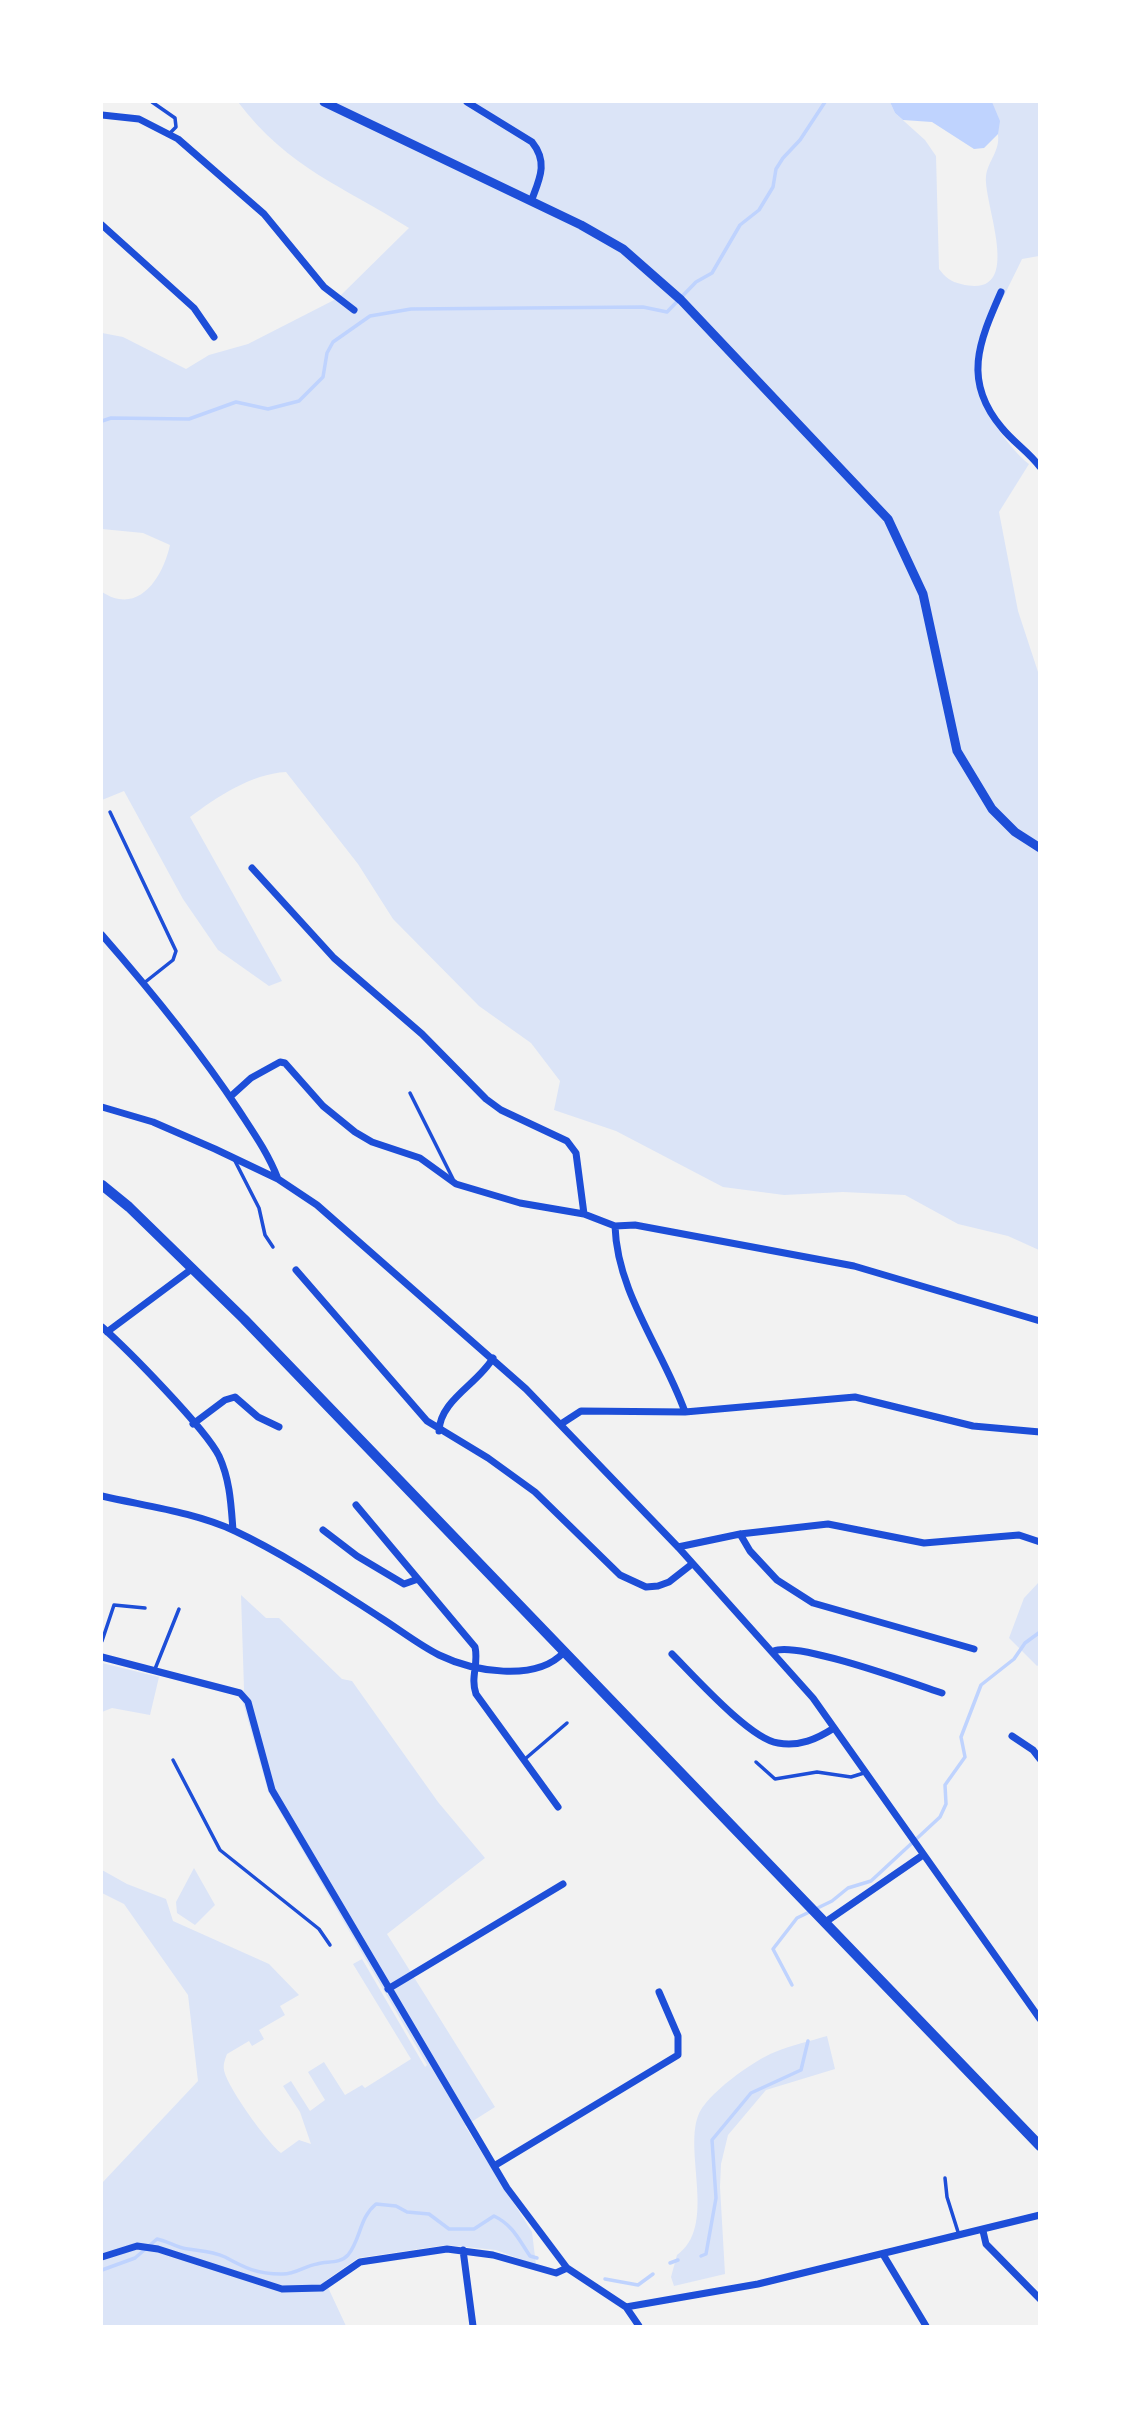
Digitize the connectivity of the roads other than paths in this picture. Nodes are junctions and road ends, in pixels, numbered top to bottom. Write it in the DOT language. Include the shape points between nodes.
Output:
graph roads {
  1 [pos="152,102"];
  2 [pos="324,102"];
  3 [pos="467,102"];
  4 [pos="102,115"];
  5 [pos="170,133"];
  6 [pos="532,199"];
  7 [pos="102,225"];
  8 [pos="1000,292"];
  9 [pos="354,310"];
  10 [pos="214,337"];
  11 [pos="1040,467"];
  12 [pos="110,812"];
  13 [pos="1040,848"];
  14 [pos="252,868"];
  15 [pos="102,936"];
  16 [pos="144,983"];
  17 [pos="410,1093"];
  18 [pos="230,1097"];
  19 [pos="102,1107"];
  20 [pos="235,1159"];
  21 [pos="278,1179"];
  22 [pos="456,1184"];
  23 [pos="102,1185"];
  24 [pos="584,1214"];
  25 [pos="615,1226"];
  26 [pos="273,1247"];
  27 [pos="193,1268"];
  28 [pos="296,1270"];
  29 [pos="1040,1321"];
  30 [pos="104,1330"];
  31 [pos="493,1358"];
  32 [pos="685,1412"];
  33 [pos="193,1424"];
  34 [pos="561,1424"];
  35 [pos="279,1427"];
  36 [pos="439,1431"];
  37 [pos="1040,1432"];
  38 [pos="102,1496"];
  39 [pos="356,1505"];
  40 [pos="233,1530"];
  41 [pos="323,1530"];
  42 [pos="740,1534"];
  43 [pos="1040,1542"];
  44 [pos="678,1547"];
  45 [pos="692,1564"];
  46 [pos="418,1579"];
  47 [pos="145,1608"];
  48 [pos="178,1609"];
  49 [pos="102,1641"];
  50 [pos="974,1649"];
  51 [pos="774,1651"];
  52 [pos="564,1652"];
  53 [pos="672,1654"];
  54 [pos="102,1657"];
  55 [pos="474,1667"];
  56 [pos="155,1670"];
  57 [pos="942,1693"];
  58 [pos="567,1723"];
  59 [pos="834,1728"];
  60 [pos="1012,1736"];
  61 [pos="1040,1759"];
  62 [pos="173,1760"];
  63 [pos="523,1760"];
  64 [pos="756,1762"];
  65 [pos="866,1772"];
  66 [pos="558,1807"];
  67 [pos="923,1856"];
  68 [pos="563,1884"];
  69 [pos="824,1923"];
  70 [pos="330,1945"];
  71 [pos="388,1989"];
  72 [pos="659,1992"];
  73 [pos="1040,2019"];
  74 [pos="1040,2146"];
  75 [pos="494,2166"];
  76 [pos="945,2178"];
  77 [pos="1040,2215"];
  78 [pos="984,2231"];
  79 [pos="960,2237"];
  80 [pos="463,2250"];
  81 [pos="884,2256"];
  82 [pos="102,2257"];
  83 [pos="567,2268"];
  84 [pos="1040,2300"];
  85 [pos="626,2307"];
  86 [pos="473,2326"];
  87 [pos="639,2326"];
  88 [pos="926,2326"];
  1 -- 5 [label="lane" via="176,118"];
  2 -- 6 [label="street"];
  3 -- 6 [label="street" via="532,142 540,152 543,166"];
  4 -- 5 [label="street" via="139,119"];
  5 -- 9 [label="street" via="264,214 324,287"];
  6 -- 13 [label="street" via="623,249 653,271 888,519 923,594 957,751 992,809"];
  7 -- 10 [label="street" via="194,308"];
  8 -- 11 [label="street" via="979,342 976,369 983,399 1001,427"];
  12 -- 16 [label="lane" via="176,951 170,963"];
  14 -- 24 [label="street" via="334,958 422,1034 485,1099 567,1141 576,1153"];
  15 -- 16 [label="street"];
  16 -- 18 [label="street"];
  17 -- 22 [label="lane"];
  18 -- 21 [label="street" via="269,1155"];
  18 -- 22 [label="street" via="274,1063 285,1063 323,1106 355,1132 420,1158"];
  19 -- 20 [label="street" via="153,1122"];
  20 -- 21 [label="street"];
  20 -- 26 [label="lane" via="260,1208 265,1235"];
  21 -- 31 [label="street" via="352,1233"];
  22 -- 24 [label="street" via="520,1203"];
  23 -- 27 [label="main road"];
  24 -- 25 [label="street"];
  25 -- 29 [label="street" via="635,1224 854,1266"];
  25 -- 32 [label="street" via="620,1268"];
  27 -- 30 [label="street"];
  27 -- 52 [label="main road"];
  28 -- 36 [label="street"];
  30 -- 33 [label="street"];
  31 -- 34 [label="street"];
  31 -- 36 [label="street" via="442,1413"];
  32 -- 34 [label="street" via="580,1411"];
  32 -- 37 [label="street" via="855,1397 973,1426"];
  33 -- 35 [label="street" via="235,1397 258,1417"];
  33 -- 40 [label="street" via="218,1454 226,1475"];
  34 -- 44 [label="street"];
  36 -- 45 [label="street" via="535,1492 632,1582 658,1586"];
  38 -- 40 [label="street"];
  39 -- 46 [label="street"];
  40 -- 55 [label="street" via="439,1655"];
  41 -- 46 [label="street" via="404,1584"];
  42 -- 43 [label="street" via="828,1524 924,1543 1019,1535"];
  42 -- 44 [label="street"];
  42 -- 50 [label="street" via="776,1580 813,1603"];
  44 -- 45 [label="street"];
  45 -- 51 [label="street"];
  46 -- 55 [label="street" via="475,1647 478,1660"];
  47 -- 49 [label="lane" via="114,1605"];
  48 -- 56 [label="lane"];
  51 -- 57 [label="street" via="783,1647"];
  51 -- 59 [label="street"];
  52 -- 55 [label="street" via="550,1664 515,1671"];
  52 -- 69 [label="main road"];
  53 -- 59 [label="street" via="755,1732 776,1743 798,1744"];
  54 -- 56 [label="street"];
  55 -- 63 [label="street" via="476,1694"];
  56 -- 71 [label="street" via="240,1693 248,1702 272,1790"];
  58 -- 63 [label="lane"];
  59 -- 65 [label="street"];
  60 -- 61 [label="street"];
  62 -- 70 [label="lane" via="220,1850 319,1929"];
  63 -- 66 [label="street"];
  64 -- 65 [label="lane" via="775,1779 817,1772 858,1777"];
  65 -- 67 [label="street"];
  67 -- 69 [label="street"];
  67 -- 73 [label="street"];
  68 -- 71 [label="street"];
  69 -- 74 [label="main road"];
  71 -- 75 [label="street"];
  72 -- 75 [label="street" via="678,2036 678,2055"];
  75 -- 83 [label="street" via="536,2232"];
  76 -- 79 [label="lane"];
  77 -- 78 [label="street"];
  78 -- 79 [label="street"];
  78 -- 84 [label="street" via="986,2244"];
  79 -- 81 [label="street"];
  80 -- 82 [label="street" via="360,2262 322,2288 302,2291 282,2289 158,2249 137,2246"];
  80 -- 83 [label="street" via="556,2273"];
  80 -- 86 [label="street"];
  81 -- 85 [label="street"];
  81 -- 88 [label="street"];
  83 -- 85 [label="street"];
  85 -- 87 [label="street"];
}
